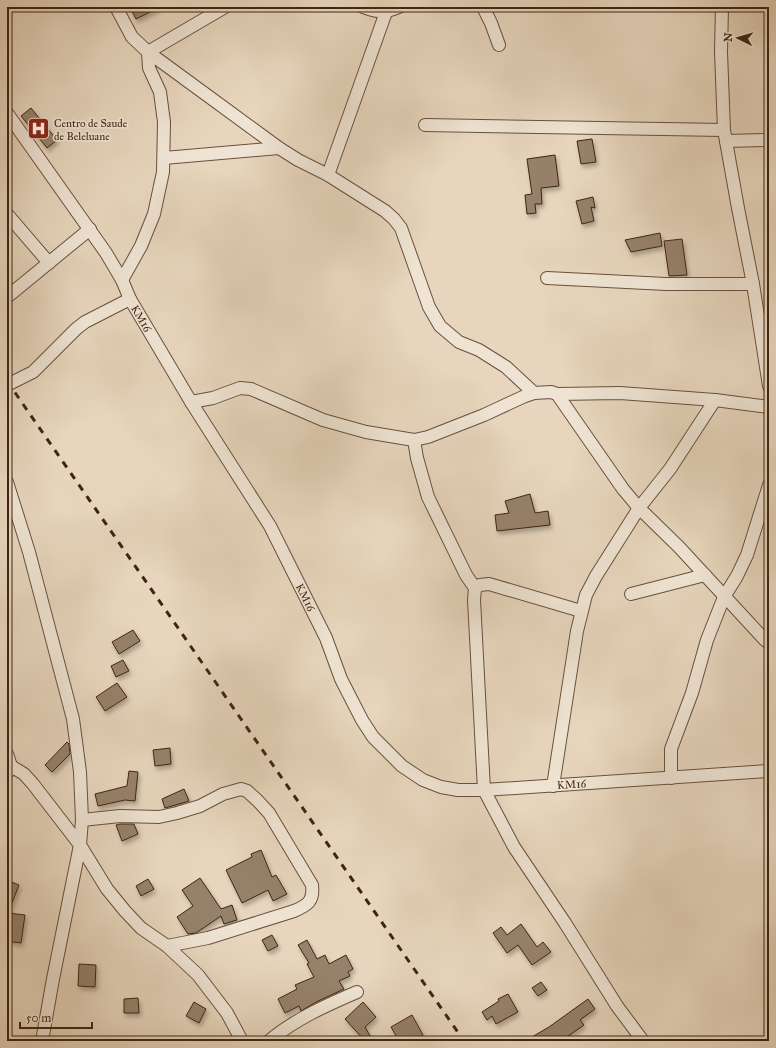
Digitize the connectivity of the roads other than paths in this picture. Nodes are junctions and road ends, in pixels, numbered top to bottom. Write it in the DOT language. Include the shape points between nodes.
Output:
graph roads {
  1 [pos="116,7"];
  2 [pos="225,7"];
  3 [pos="363,7"];
  4 [pos="399,7"];
  5 [pos="482,7"];
  6 [pos="722,7"];
  7 [pos="386,12"];
  8 [pos="499,45"];
  9 [pos="148,52"];
  10 [pos="7,113"];
  11 [pos="425,125"];
  12 [pos="725,135"];
  13 [pos="769,140"];
  14 [pos="279,148"];
  15 [pos="164,158"];
  16 [pos="328,175"];
  17 [pos="7,214"];
  18 [pos="90,229"];
  19 [pos="49,263"];
  20 [pos="546,278"];
  21 [pos="122,280"];
  22 [pos="753,284"];
  23 [pos="7,297"];
  24 [pos="130,299"];
  25 [pos="7,385"];
  26 [pos="769,386"];
  27 [pos="534,393"];
  28 [pos="557,394"];
  29 [pos="715,400"];
  30 [pos="191,402"];
  31 [pos="769,407"];
  32 [pos="414,440"];
  33 [pos="7,482"];
  34 [pos="769,485"];
  35 [pos="639,508"];
  36 [pos="705,575"];
  37 [pos="476,588"];
  38 [pos="631,594"];
  39 [pos="724,597"];
  40 [pos="581,611"];
  41 [pos="769,643"];
  42 [pos="7,754"];
  43 [pos="8,768"];
  44 [pos="769,771"];
  45 [pos="671,778"];
  46 [pos="553,786"];
  47 [pos="484,790"];
  48 [pos="82,820"];
  49 [pos="80,845"];
  50 [pos="168,946"];
  51 [pos="357,992"];
  52 [pos="42,1041"];
  53 [pos="242,1041"];
  54 [pos="269,1041"];
  55 [pos="643,1041"];
  1 -- 9 [label="street" via="132,37"];
  2 -- 9 [label="street"];
  3 -- 7 [label="street" via="376,12"];
  4 -- 7 [label="street"];
  5 -- 8 [label="street"];
  6 -- 12 [label="street" via="721,52"];
  7 -- 16 [label="street"];
  9 -- 14 [label="street"];
  9 -- 15 [label="street" via="149,68 160,92 164,122"];
  10 -- 18 [label="street, KM16"];
  11 -- 12 [label="street"];
  12 -- 13 [label="street"];
  12 -- 22 [label="street"];
  14 -- 15 [label="street"];
  14 -- 16 [label="street"];
  15 -- 21 [label="street" via="154,214 141,246"];
  16 -- 27 [label="street" via="394,218 401,228 429,307 440,326 459,342 479,350 506,367"];
  17 -- 19 [label="street"];
  18 -- 19 [label="street"];
  18 -- 21 [label="street, KM16"];
  19 -- 23 [label="street"];
  20 -- 22 [label="street" via="666,284"];
  21 -- 24 [label="street, KM16"];
  22 -- 26 [label="street"];
  24 -- 25 [label="street" via="85,322 33,372"];
  24 -- 30 [label="street, KM16"];
  27 -- 28 [label="street"];
  27 -- 32 [label="street" via="434,435"];
  28 -- 29 [label="street" via="620,393"];
  28 -- 35 [label="street"];
  29 -- 31 [label="street"];
  29 -- 35 [label="street" via="670,469"];
  30 -- 32 [label="street" via="213,398 240,388 251,389 323,420 366,432"];
  30 -- 47 [label="street, KM16" via="270,526 326,638 341,679 373,737 402,766 423,780 458,790"];
  32 -- 37 [label="street" via="428,497 466,575"];
  33 -- 48 [label="street" via="29,552 73,719 80,772"];
  34 -- 39 [label="street" via="746,555"];
  35 -- 36 [label="street"];
  35 -- 40 [label="street" via="596,576 586,594"];
  36 -- 38 [label="street"];
  36 -- 39 [label="street"];
  37 -- 40 [label="street" via="489,584"];
  37 -- 47 [label="street" via="474,600"];
  39 -- 41 [label="street"];
  39 -- 45 [label="street" via="671,749"];
  40 -- 46 [label="street"];
  42 -- 43 [label="street"];
  43 -- 49 [label="street" via="24,774"];
  44 -- 45 [label="street, KM16"];
  45 -- 46 [label="street, KM16"];
  46 -- 47 [label="street, KM16"];
  47 -- 55 [label="street" via="514,847 617,1006"];
  48 -- 49 [label="street"];
  48 -- 50 [label="street" via="177,814 241,789 247,791 269,814 312,885 310,901 294,911 208,938"];
  49 -- 50 [label="street" via="124,911 142,928"];
  49 -- 52 [label="street"];
  50 -- 53 [label="street" via="214,995"];
  51 -- 54 [label="street" via="311,1013"];
}
